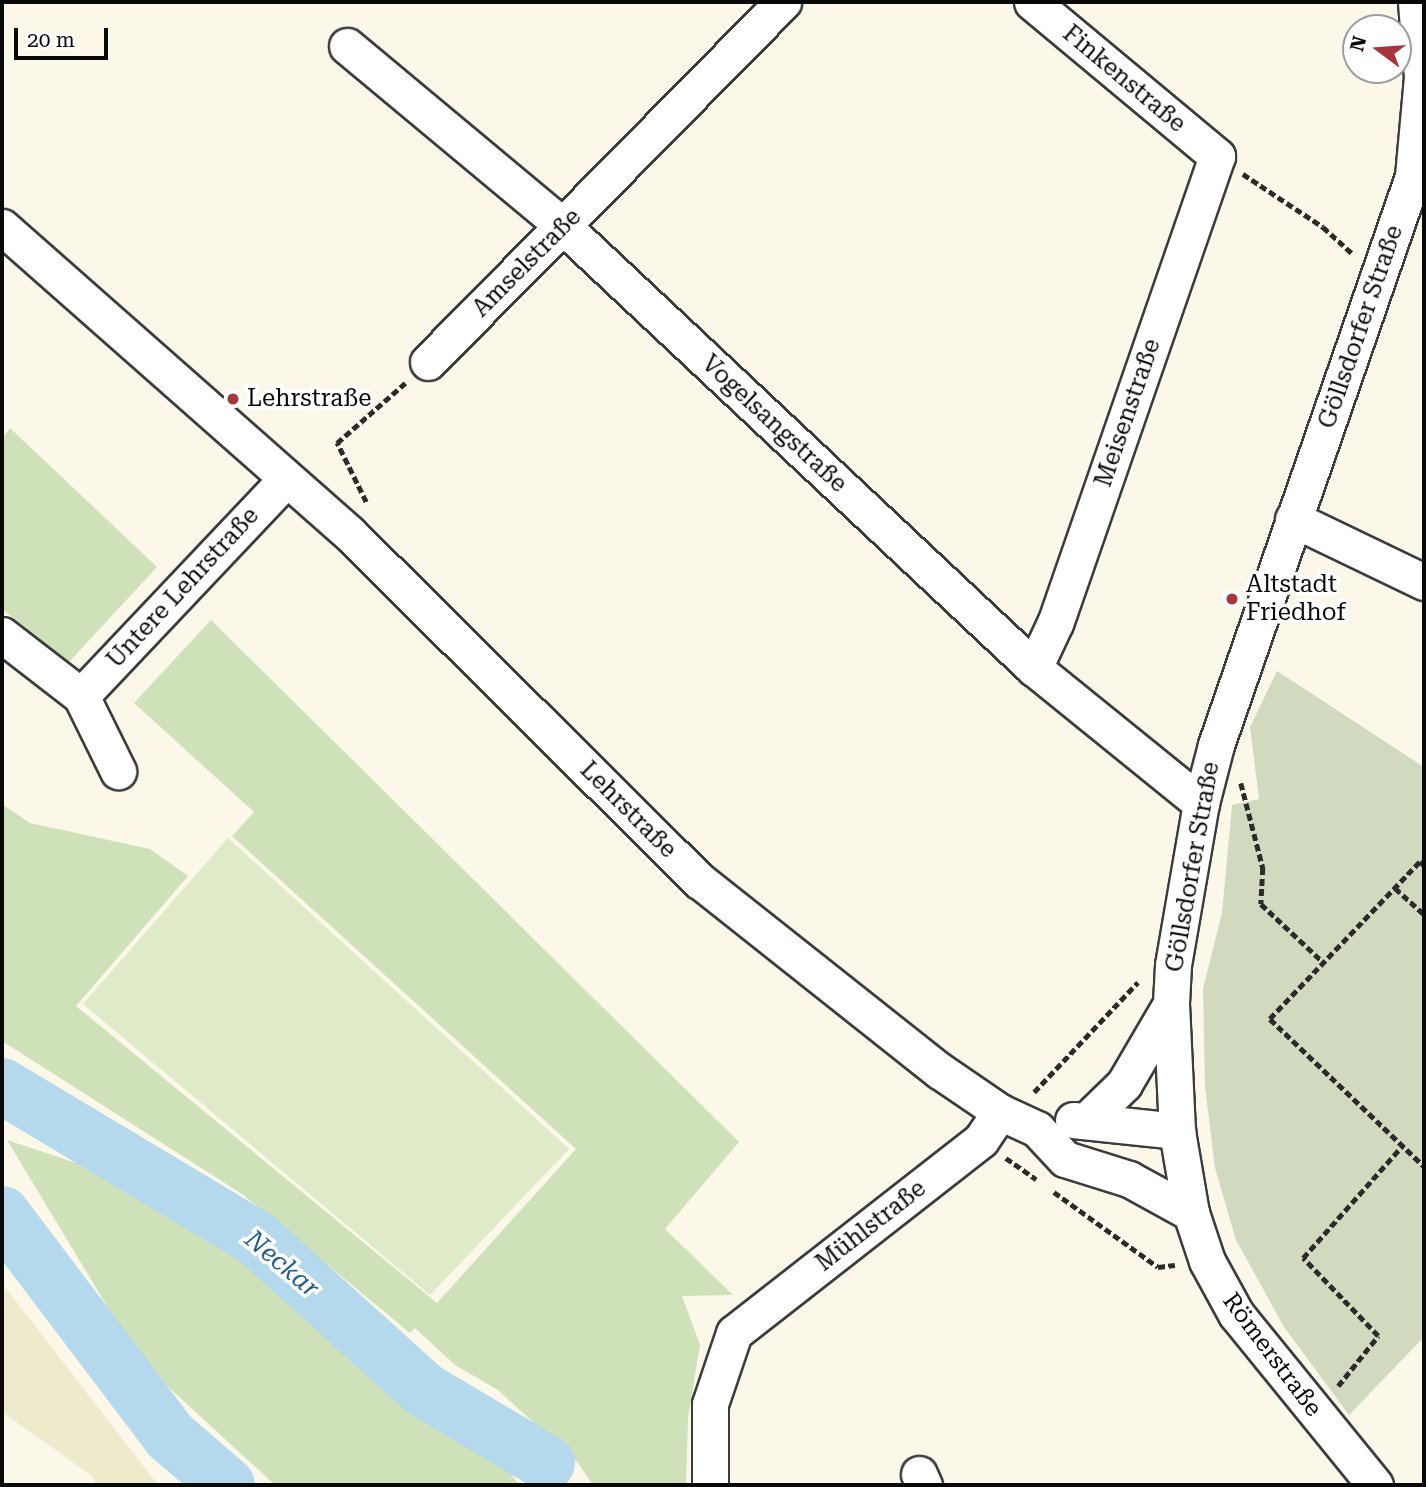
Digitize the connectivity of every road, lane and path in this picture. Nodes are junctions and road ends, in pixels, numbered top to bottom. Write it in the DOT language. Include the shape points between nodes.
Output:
graph roads {
  1 [pos="783,2"];
  2 [pos="1032,2"];
  3 [pos="1416,2"];
  4 [pos="1423,37"];
  5 [pos="347,46"];
  6 [pos="1217,156"];
  7 [pos="1323,226"];
  8 [pos="2,227"];
  9 [pos="564,227"];
  10 [pos="428,362"];
  11 [pos="285,480"];
  12 [pos="1293,519"];
  13 [pos="349,533"];
  14 [pos="1424,582"];
  15 [pos="2,635"];
  16 [pos="1034,668"];
  17 [pos="81,696"];
  18 [pos="1216,745"];
  19 [pos="118,771"];
  20 [pos="1200,803"];
  21 [pos="1424,866"];
  22 [pos="1395,888"];
  23 [pos="1424,914"];
  24 [pos="1323,962"];
  25 [pos="1173,965"];
  26 [pos="1171,1003"];
  27 [pos="1087,1120"];
  28 [pos="1177,1131"];
  29 [pos="1009,1132"];
  30 [pos="1403,1145"];
  31 [pos="1424,1166"];
  32 [pos="1037,1181"];
  33 [pos="1048,1188"];
  34 [pos="1191,1213"];
  35 [pos="1207,1261"];
  36 [pos="1315,1414"];
  37 [pos="710,1485"];
  38 [pos="1375,1485"];
  1 -- 9 [label="street, Amselstraße"];
  2 -- 6 [label="street, Finkenstraße"];
  3 -- 4 [label="street, Göllsdorfer Straße"];
  4 -- 12 [label="street, Göllsdorfer Straße" via="1413,176"];
  5 -- 9 [label="street, Vogelsangstraße"];
  6 -- 7 [label="path"];
  6 -- 16 [label="street, Meisenstraße" via="1055,623"];
  8 -- 11 [label="street, Lehrstraße"];
  9 -- 10 [label="street, Amselstraße"];
  9 -- 16 [label="street, Vogelsangstraße"];
  10 -- 13 [label="path" via="337,443 370,509"];
  11 -- 13 [label="street, Lehrstraße"];
  11 -- 17 [label="street, Untere Lehrstraße"];
  12 -- 14 [label="street"];
  12 -- 18 [label="street, Göllsdorfer Straße"];
  13 -- 29 [label="street, Lehrstraße" via="700,881 940,1071"];
  15 -- 17 [label="street"];
  16 -- 20 [label="street, Vogelsangstraße"];
  17 -- 19 [label="street"];
  18 -- 20 [label="street, Göllsdorfer Straße"];
  18 -- 24 [label="path" via="1240,779 1263,868 1261,904"];
  20 -- 25 [label="street, Göllsdorfer Straße"];
  21 -- 22 [label="path" via="1420,862"];
  22 -- 23 [label="path"];
  22 -- 24 [label="path"];
  24 -- 30 [label="path" via="1270,1019"];
  25 -- 26 [label="street, Göllsdorfer Straße"];
  25 -- 29 [label="path" via="1145,976 1036,1086"];
  26 -- 27 [label="street" via="1124,1084"];
  26 -- 28 [label="street, Göllsdorfer Straße"];
  27 -- 28 [label="street"];
  27 -- 29 [label="street"];
  28 -- 34 [label="street, Göllsdorfer Straße"];
  29 -- 32 [label="path"];
  29 -- 34 [label="street, Lehrstraße" via="1065,1159 1129,1179"];
  29 -- 37 [label="street, Mühlstraße" via="734,1333 710,1404"];
  30 -- 31 [label="path"];
  30 -- 36 [label="path" via="1303,1258 1378,1336"];
  33 -- 35 [label="path" via="1158,1267"];
  34 -- 35 [label="street, Römerstraße"];
  35 -- 36 [label="street, Römerstraße" via="1236,1314"];
  36 -- 38 [label="street, Römerstraße"];
}
